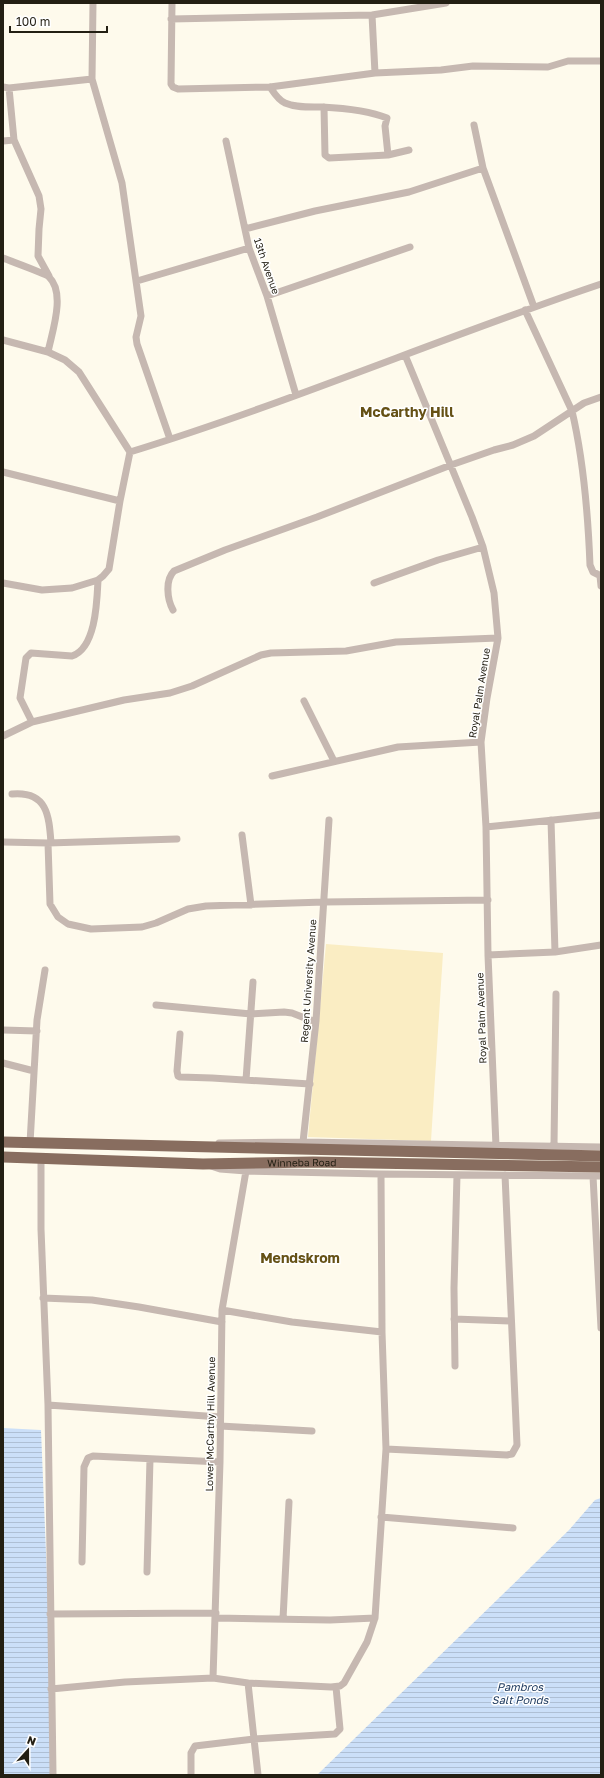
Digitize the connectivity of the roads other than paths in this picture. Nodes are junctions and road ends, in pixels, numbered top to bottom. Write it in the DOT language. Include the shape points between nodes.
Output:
graph roads {
  1 [pos="93,3"];
  2 [pos="172,3"];
  3 [pos="446,3"];
  4 [pos="372,15"];
  5 [pos="171,19"];
  6 [pos="601,61"];
  7 [pos="376,73"];
  8 [pos="92,79"];
  9 [pos="6,87"];
  10 [pos="270,88"];
  11 [pos="324,107"];
  12 [pos="474,125"];
  13 [pos="14,140"];
  14 [pos="3,141"];
  15 [pos="226,141"];
  16 [pos="409,150"];
  17 [pos="388,155"];
  18 [pos="483,168"];
  19 [pos="245,229"];
  20 [pos="410,247"];
  21 [pos="249,248"];
  22 [pos="3,258"];
  23 [pos="49,276"];
  24 [pos="137,281"];
  25 [pos="601,284"];
  26 [pos="267,296"];
  27 [pos="534,307"];
  28 [pos="525,310"];
  29 [pos="3,340"];
  30 [pos="48,352"];
  31 [pos="405,355"];
  32 [pos="296,395"];
  33 [pos="601,397"];
  34 [pos="572,411"];
  35 [pos="170,439"];
  36 [pos="130,452"];
  37 [pos="451,465"];
  38 [pos="3,472"];
  39 [pos="120,501"];
  40 [pos="483,547"];
  41 [pos="600,576"];
  42 [pos="98,580"];
  43 [pos="3,583"];
  44 [pos="374,583"];
  45 [pos="601,586"];
  46 [pos="173,610"];
  47 [pos="498,638"];
  48 [pos="304,701"];
  49 [pos="32,722"];
  50 [pos="3,736"];
  51 [pos="481,742"];
  52 [pos="334,761"];
  53 [pos="272,776"];
  54 [pos="12,794"];
  55 [pos="601,814"];
  56 [pos="329,820"];
  57 [pos="551,820"];
  58 [pos="486,827"];
  59 [pos="242,835"];
  60 [pos="176,839"];
  61 [pos="3,842"];
  62 [pos="49,843"];
  63 [pos="488,900"];
  64 [pos="324,902"];
  65 [pos="250,905"];
  66 [pos="601,945"];
  67 [pos="555,952"];
  68 [pos="488,955"];
  69 [pos="45,970"];
  70 [pos="253,982"];
  71 [pos="556,994"];
  72 [pos="156,1006"];
  73 [pos="251,1014"];
  74 [pos="316,1021"];
  75 [pos="3,1030"];
  76 [pos="37,1031"];
  77 [pos="180,1034"];
  78 [pos="3,1063"];
  79 [pos="34,1072"];
  80 [pos="246,1080"];
  81 [pos="310,1084"];
  82 [pos="3,1142"];
  83 [pos="303,1142"];
  84 [pos="30,1143"];
  85 [pos="496,1146"];
  86 [pos="554,1146"];
  87 [pos="200,1147"];
  88 [pos="601,1148"];
  89 [pos="601,1156"];
  90 [pos="3,1157"];
  91 [pos="41,1158"];
  92 [pos="203,1164"];
  93 [pos="601,1167"];
  94 [pos="246,1171"];
  95 [pos="381,1174"];
  96 [pos="457,1175"];
  97 [pos="505,1175"];
  98 [pos="593,1176"];
  99 [pos="601,1176"];
  100 [pos="43,1298"];
  101 [pos="222,1310"];
  102 [pos="454,1319"];
  103 [pos="510,1321"];
  104 [pos="222,1322"];
  105 [pos="601,1328"];
  106 [pos="382,1332"];
  107 [pos="455,1366"];
  108 [pos="48,1405"];
  109 [pos="220,1417"];
  110 [pos="220,1426"];
  111 [pos="312,1431"];
  112 [pos="386,1449"];
  113 [pos="150,1459"];
  114 [pos="220,1462"];
  115 [pos="289,1502"];
  116 [pos="381,1517"];
  117 [pos="513,1528"];
  118 [pos="82,1562"];
  119 [pos="147,1572"];
  120 [pos="50,1614"];
  121 [pos="216,1615"];
  122 [pos="375,1618"];
  123 [pos="283,1619"];
  124 [pos="213,1678"];
  125 [pos="248,1683"];
  126 [pos="336,1687"];
  127 [pos="52,1689"];
  128 [pos="254,1739"];
  129 [pos="53,1775"];
  130 [pos="191,1775"];
  131 [pos="258,1775"];
  1 -- 8 [label="street"];
  2 -- 5 [label="street"];
  3 -- 4 [label="street"];
  4 -- 5 [label="street"];
  4 -- 7 [label="street"];
  5 -- 10 [label="street" via="173,87"];
  6 -- 7 [label="street" via="568,61 548,67 473,66"];
  7 -- 10 [label="street"];
  8 -- 9 [label="street"];
  8 -- 24 [label="street" via="122,183"];
  9 -- 13 [label="street"];
  10 -- 11 [label="street" via="285,103 298,107"];
  11 -- 17 [label="street" via="378,114 387,118 385,126"];
  11 -- 17 [label="street" via="325,155 329,158"];
  12 -- 18 [label="street"];
  13 -- 14 [label="street"];
  13 -- 23 [label="street" via="39,196 41,209 38,256"];
  15 -- 19 [label="street, 13th Avenue"];
  16 -- 17 [label="street"];
  18 -- 19 [label="street" via="424,188"];
  18 -- 27 [label="street"];
  19 -- 21 [label="street, 13th Avenue"];
  20 -- 26 [label="street"];
  21 -- 24 [label="street"];
  21 -- 26 [label="street, 13th Avenue"];
  22 -- 23 [label="street"];
  23 -- 30 [label="street" via="59,299"];
  24 -- 35 [label="street" via="141,316 137,344"];
  25 -- 27 [label="street"];
  26 -- 32 [label="street, 13th Avenue"];
  27 -- 28 [label="street"];
  28 -- 31 [label="street"];
  28 -- 34 [label="street"];
  29 -- 30 [label="street"];
  30 -- 36 [label="street" via="65,360 79,372"];
  31 -- 32 [label="street"];
  31 -- 37 [label="street, Royal Palm Avenue"];
  32 -- 35 [label="street"];
  33 -- 34 [label="street" via="584,402"];
  34 -- 37 [label="street" via="534,436"];
  34 -- 41 [label="street" via="588,517 590,565 593,572"];
  35 -- 36 [label="street"];
  36 -- 39 [label="street"];
  37 -- 40 [label="street, Royal Palm Avenue"];
  37 -- 46 [label="street" via="174,571 168,582 169,600"];
  38 -- 39 [label="street"];
  39 -- 42 [label="street" via="109,569"];
  40 -- 44 [label="street"];
  40 -- 47 [label="street, Royal Palm Avenue" via="494,593"];
  41 -- 45 [label="street"];
  42 -- 43 [label="street" via="72,588 42,590"];
  42 -- 49 [label="street" via="93,626 84,648 72,656 31,653 26,658 20,698"];
  47 -- 49 [label="street" via="396,642 346,651 271,653 170,693 124,700"];
  47 -- 51 [label="street, Royal Palm Avenue"];
  48 -- 52 [label="street"];
  49 -- 50 [label="street"];
  51 -- 52 [label="street" via="398,747"];
  51 -- 58 [label="street, Royal Palm Avenue"];
  52 -- 53 [label="street"];
  54 -- 62 [label="street" via="28,794 40,800 48,815"];
  55 -- 57 [label="street"];
  56 -- 64 [label="street, Regent University Avenue"];
  57 -- 58 [label="street"];
  57 -- 67 [label="street"];
  58 -- 63 [label="street, Royal Palm Avenue"];
  59 -- 65 [label="street"];
  60 -- 62 [label="street"];
  61 -- 62 [label="street"];
  62 -- 65 [label="street" via="50,904 58,917 68,924 91,929 142,927 188,909"];
  63 -- 64 [label="street"];
  63 -- 68 [label="street, Royal Palm Avenue"];
  64 -- 65 [label="street"];
  64 -- 74 [label="street, Regent University Avenue"];
  66 -- 67 [label="street"];
  67 -- 68 [label="street"];
  68 -- 85 [label="street, Royal Palm Avenue"];
  69 -- 76 [label="street"];
  70 -- 73 [label="street"];
  71 -- 86 [label="street"];
  72 -- 73 [label="street"];
  73 -- 74 [label="street" via="292,1013"];
  73 -- 80 [label="street"];
  74 -- 81 [label="street, Regent University Avenue"];
  75 -- 76 [label="street"];
  76 -- 79 [label="street"];
  77 -- 80 [label="street" via="178,1076"];
  78 -- 79 [label="street"];
  79 -- 84 [label="street"];
  80 -- 81 [label="street"];
  81 -- 83 [label="street, Regent University Avenue"];
  82 -- 84 [label="highway, Winneba Road"];
  83 -- 85 [label="street"];
  83 -- 87 [label="street" via="228,1142"];
  84 -- 87 [label="highway, Winneba Road"];
  85 -- 86 [label="street"];
  86 -- 88 [label="street"];
  87 -- 89 [label="highway, Winneba Road"];
  90 -- 91 [label="highway, Winneba Road"];
  91 -- 92 [label="highway, Winneba Road"];
  91 -- 100 [label="street"];
  92 -- 93 [label="highway, Winneba Road" via="313,1162"];
  92 -- 94 [label="street" via="220,1169"];
  94 -- 95 [label="street"];
  94 -- 101 [label="street, Lower McCarthy Hill Avenue"];
  95 -- 96 [label="street"];
  95 -- 106 [label="street"];
  96 -- 97 [label="street"];
  96 -- 102 [label="street"];
  97 -- 98 [label="street"];
  97 -- 103 [label="street"];
  98 -- 99 [label="street"];
  98 -- 105 [label="street"];
  100 -- 104 [label="street" via="92,1300"];
  100 -- 108 [label="street"];
  101 -- 104 [label="street, Lower McCarthy Hill Avenue"];
  101 -- 106 [label="street" via="292,1322"];
  102 -- 103 [label="street"];
  102 -- 107 [label="street"];
  103 -- 112 [label="street" via="517,1445 512,1454"];
  104 -- 109 [label="street, Lower McCarthy Hill Avenue"];
  106 -- 112 [label="street"];
  108 -- 109 [label="street"];
  108 -- 120 [label="street"];
  109 -- 110 [label="street, Lower McCarthy Hill Avenue"];
  110 -- 111 [label="street"];
  110 -- 114 [label="street, Lower McCarthy Hill Avenue"];
  112 -- 116 [label="street"];
  113 -- 114 [label="street"];
  113 -- 118 [label="street" via="93,1456 88,1458 84,1467"];
  113 -- 119 [label="street"];
  114 -- 121 [label="street, Lower McCarthy Hill Avenue"];
  115 -- 123 [label="street"];
  116 -- 117 [label="street"];
  116 -- 122 [label="street"];
  120 -- 121 [label="street"];
  120 -- 127 [label="street"];
  121 -- 123 [label="street"];
  121 -- 124 [label="street, Lower McCarthy Hill Avenue"];
  122 -- 123 [label="street"];
  122 -- 126 [label="street" via="367,1642 344,1682"];
  124 -- 125 [label="street"];
  124 -- 127 [label="street" via="125,1682"];
  125 -- 126 [label="street"];
  125 -- 128 [label="street"];
  126 -- 128 [label="street" via="340,1729 335,1734"];
  127 -- 129 [label="street"];
  128 -- 130 [label="street" via="196,1746 190,1753"];
  128 -- 131 [label="street"];
}
